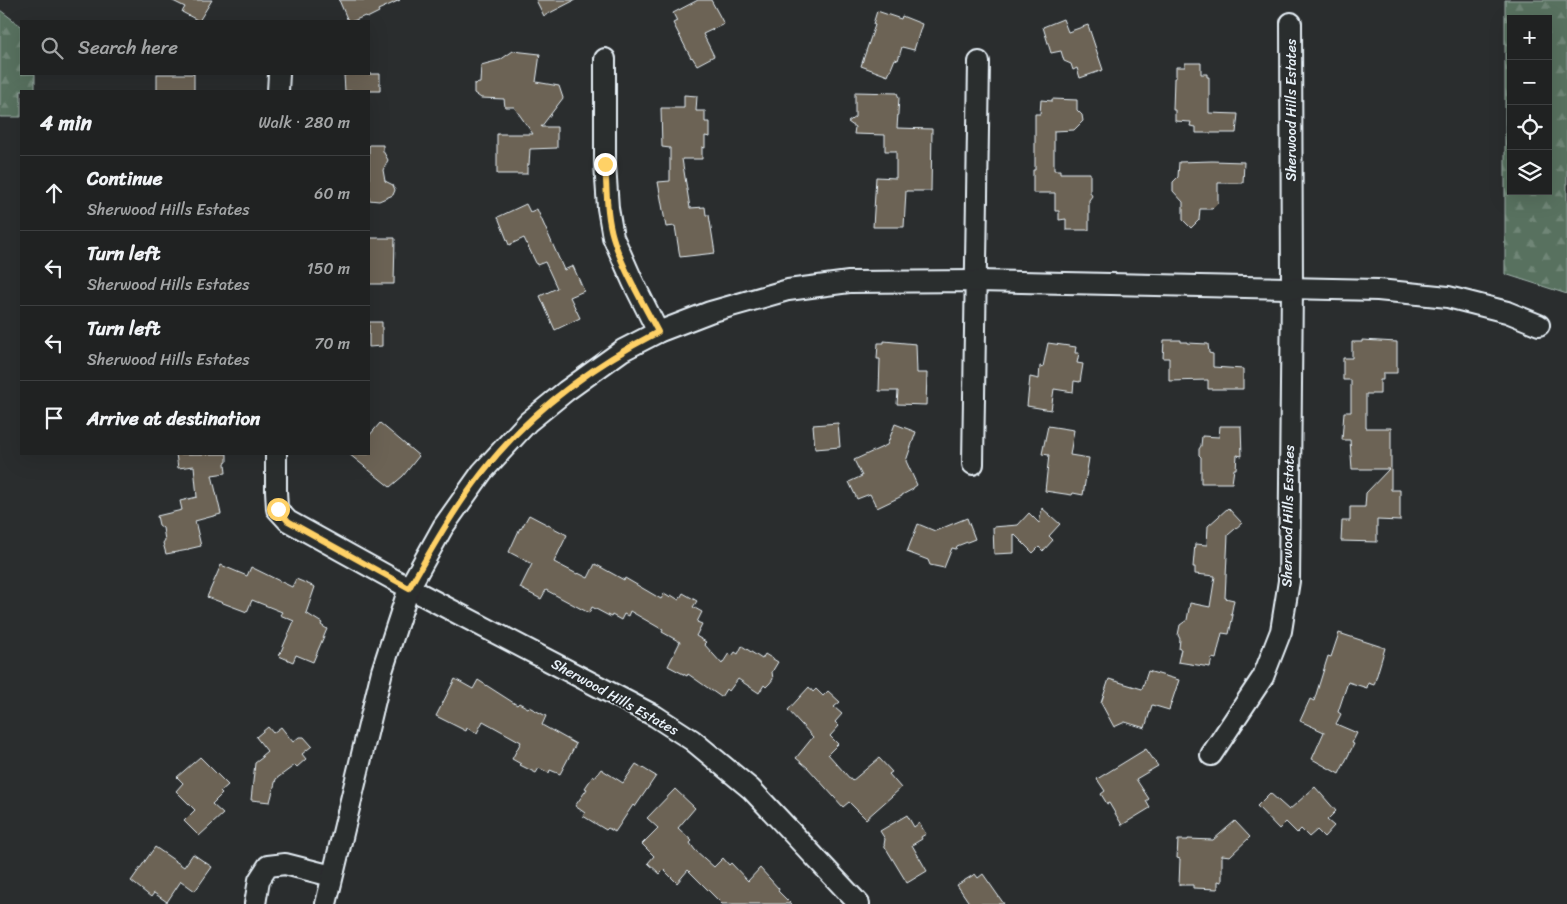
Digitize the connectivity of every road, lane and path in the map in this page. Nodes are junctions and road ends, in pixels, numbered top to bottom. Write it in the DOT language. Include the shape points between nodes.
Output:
graph roads {
  1 [pos="1291,23"];
  2 [pos="605,59"];
  3 [pos="979,62"];
  4 [pos="278,75"];
  5 [pos="278,90"];
  6 [pos="976,281"];
  7 [pos="1292,287"];
  8 [pos="1539,325"];
  9 [pos="658,332"];
  10 [pos="276,455"];
  11 [pos="973,464"];
  12 [pos="409,588"];
  13 [pos="1211,755"];
  14 [pos="332,876"];
  15 [pos="255,904"];
  16 [pos="326,904"];
  17 [pos="859,904"];
  1 -- 7 [label="street, Sherwood Hills Estates"];
  2 -- 9 [label="street" via="605,164 613,237"];
  3 -- 6 [label="street"];
  4 -- 5 [label="street"];
  6 -- 7 [label="street"];
  6 -- 9 [label="street" via="850,282 788,290 710,312"];
  6 -- 11 [label="street"];
  7 -- 8 [label="street" via="1378,290 1448,297 1508,312"];
  7 -- 13 [label="street, Sherwood Hills Estates" via="1289,581 1281,630 1263,677"];
  9 -- 12 [label="street" via="623,350 528,422 482,472 443,527"];
  10 -- 12 [label="street, Sherwood Hills Estates" via="278,509 288,521"];
  12 -- 14 [label="street" via="382,671"];
  12 -- 17 [label="street, Sherwood Hills Estates" via="655,716 692,740 751,789"];
  14 -- 15 [label="street" via="285,864 268,866 259,880"];
  14 -- 16 [label="street"];
}
